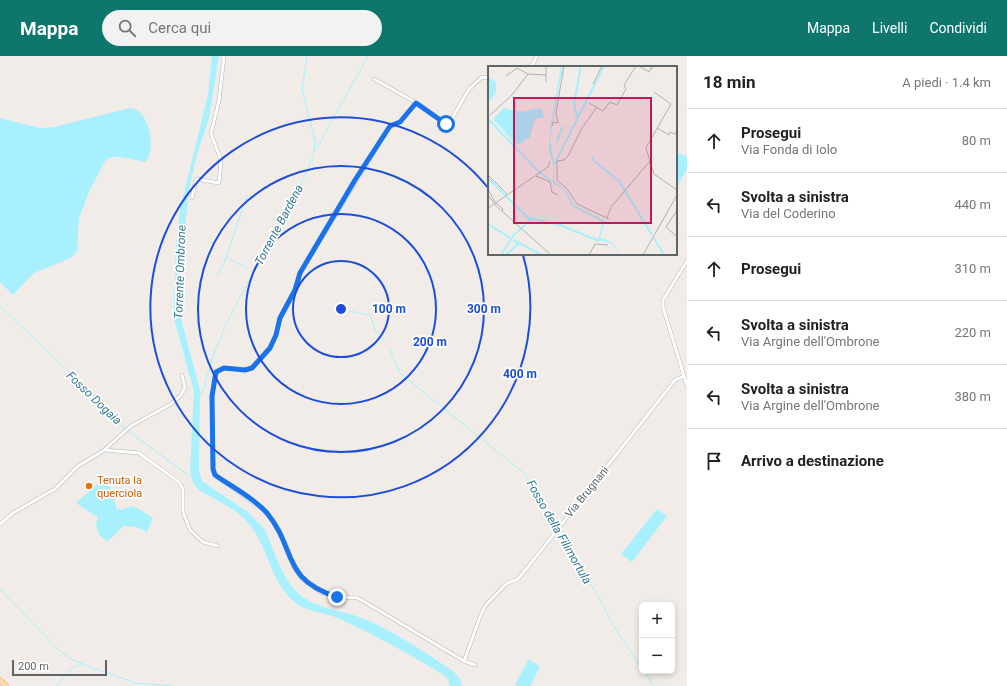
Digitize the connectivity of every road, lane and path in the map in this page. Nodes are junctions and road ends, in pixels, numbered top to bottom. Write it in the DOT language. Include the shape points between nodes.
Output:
graph roads {
  1 [pos="224,56"];
  2 [pos="537,56"];
  3 [pos="532,66"];
  4 [pos="488,78"];
  5 [pos="374,79"];
  6 [pos="416,103"];
  7 [pos="192,198"];
  8 [pos="687,261"];
  9 [pos="182,375"];
  10 [pos="684,376"];
  11 [pos="687,386"];
  12 [pos="105,450"];
  13 [pos="0,524"];
  14 [pos="218,546"];
  15 [pos="464,661"];
  16 [pos="474,665"];
  17 [pos="0,680"];
  18 [pos="6,686"];
  1 -- 7 [label="street" via="219,100 211,134 221,160 219,183 196,179"];
  2 -- 3 [label="street"];
  4 -- 6 [label="street" via="482,77 472,85 448,124"];
  5 -- 6 [label="street"];
  6 -- 15 [label="street" via="400,122 387,130 300,273 270,348 252,368 224,368 216,372 212,396 213,469 215,475 266,512 279,530 293,566 302,579 321,592 337,597 358,598"];
  8 -- 10 [label="street" via="663,300"];
  9 -- 12 [label="street" via="185,387 181,395 171,404 130,427"];
  10 -- 11 [label="street"];
  10 -- 15 [label="street, Via Brugnani" via="676,380 518,579 506,584 485,606"];
  12 -- 13 [label="street" via="80,465 52,491 13,513"];
  12 -- 14 [label="street" via="139,453 179,482 183,488 182,508 189,529 202,542"];
  15 -- 16 [label="street"];
  17 -- 18 [label="main road"];
}
